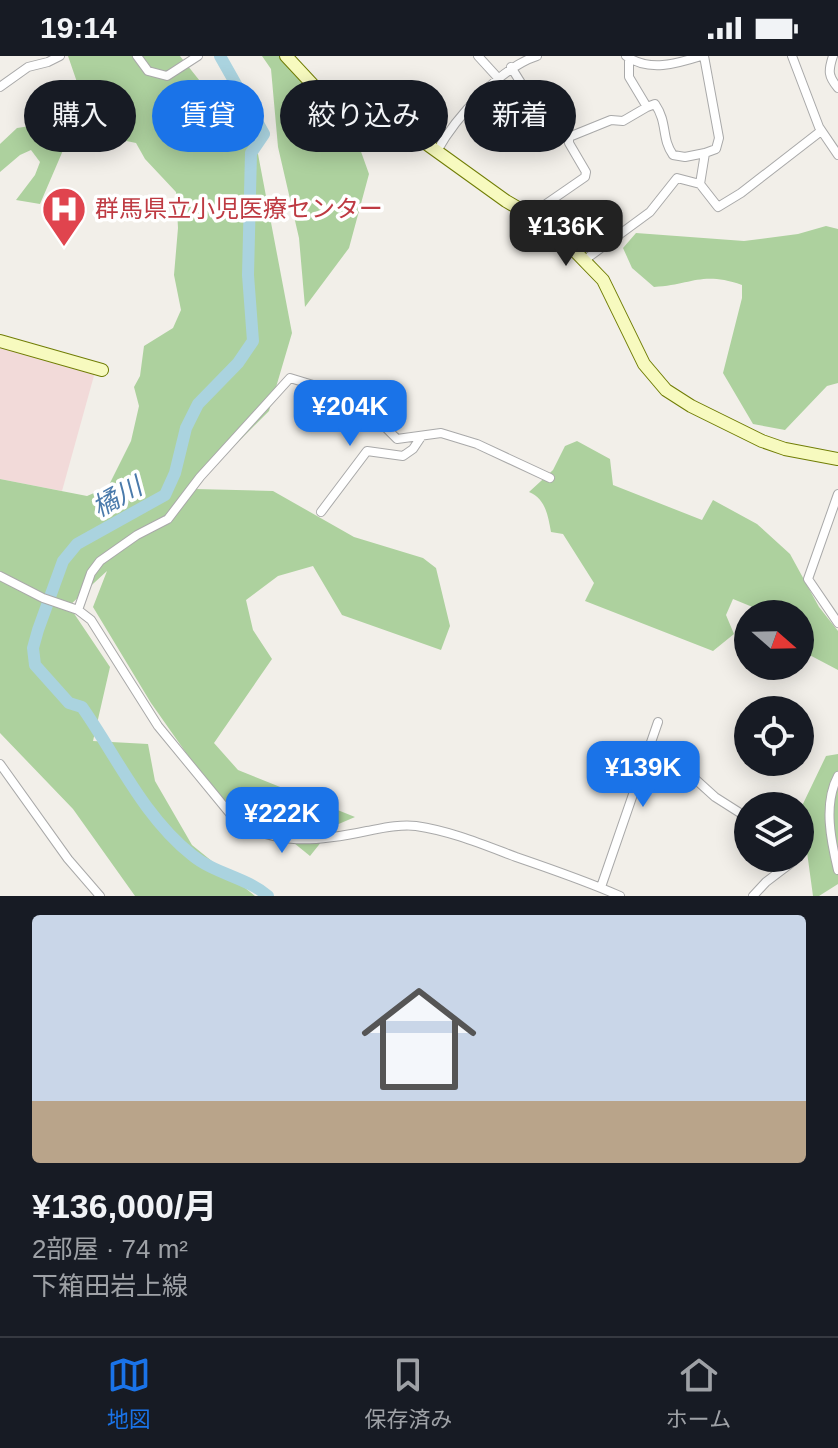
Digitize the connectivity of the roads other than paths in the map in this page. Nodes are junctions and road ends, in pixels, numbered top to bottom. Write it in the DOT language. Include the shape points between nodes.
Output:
graph roads {
  1 [pos="60,56"];
  2 [pos="137,56"];
  3 [pos="198,56"];
  4 [pos="286,56"];
  5 [pos="478,56"];
  6 [pos="537,56"];
  7 [pos="702,56"];
  8 [pos="792,56"];
  9 [pos="833,56"];
  10 [pos="627,58"];
  11 [pos="511,67"];
  12 [pos="499,79"];
  13 [pos="308,80"];
  14 [pos="519,80"];
  15 [pos="0,87"];
  16 [pos="838,88"];
  17 [pos="647,107"];
  18 [pos="821,131"];
  19 [pos="576,134"];
  20 [pos="448,135"];
  21 [pos="438,152"];
  22 [pos="574,152"];
  23 [pos="705,153"];
  24 [pos="838,155"];
  25 [pos="700,184"];
  26 [pos="530,215"];
  27 [pos="586,259"];
  28 [pos="0,341"];
  29 [pos="102,370"];
  30 [pos="421,437"];
  31 [pos="838,459"];
  32 [pos="550,478"];
  33 [pos="838,494"];
  34 [pos="321,512"];
  35 [pos="0,576"];
  36 [pos="78,610"];
  37 [pos="838,623"];
  38 [pos="658,722"];
  39 [pos="648,750"];
  40 [pos="0,764"];
  41 [pos="838,776"];
  42 [pos="734,809"];
  43 [pos="838,870"];
  44 [pos="779,872"];
  45 [pos="601,887"];
  46 [pos="100,896"];
  47 [pos="620,896"];
  48 [pos="753,896"];
  1 -- 15 [label="street" via="28,67"];
  2 -- 3 [label="street" via="148,71 167,76"];
  4 -- 13 [label="main road"];
  5 -- 12 [label="street"];
  6 -- 11 [label="street"];
  7 -- 10 [label="street" via="652,66"];
  7 -- 23 [label="street" via="719,138 716,149"];
  8 -- 18 [label="street"];
  9 -- 16 [label="street" via="829,78"];
  10 -- 17 [label="street" via="629,77"];
  11 -- 12 [label="street"];
  11 -- 14 [label="street"];
  12 -- 20 [label="street"];
  17 -- 19 [label="street" via="623,121 611,120"];
  17 -- 23 [label="street" via="655,104 664,117 666,145 673,155"];
  18 -- 24 [label="street"];
  18 -- 25 [label="street" via="718,207"];
  21 -- 26 [label="main road"];
  22 -- 26 [label="street" via="585,177"];
  23 -- 25 [label="street"];
  25 -- 27 [label="street" via="677,178 650,212"];
  26 -- 31 [label="main road" via="603,280 644,364 666,390 762,441"];
  28 -- 29 [label="main road"];
  30 -- 32 [label="street" via="441,433 477,444"];
  30 -- 34 [label="street" via="403,456 367,451"];
  30 -- 36 [label="street" via="397,439 356,398 290,378 168,519 100,561"];
  33 -- 37 [label="street" via="808,579"];
  35 -- 36 [label="street"];
  36 -- 45 [label="street" via="91,620 158,726 246,827 298,840 414,825"];
  38 -- 39 [label="street"];
  39 -- 42 [label="street"];
  39 -- 45 [label="street"];
  40 -- 46 [label="street"];
  41 -- 43 [label="street" via="830,822"];
  44 -- 48 [label="street"];
  45 -- 47 [label="street"];
}
